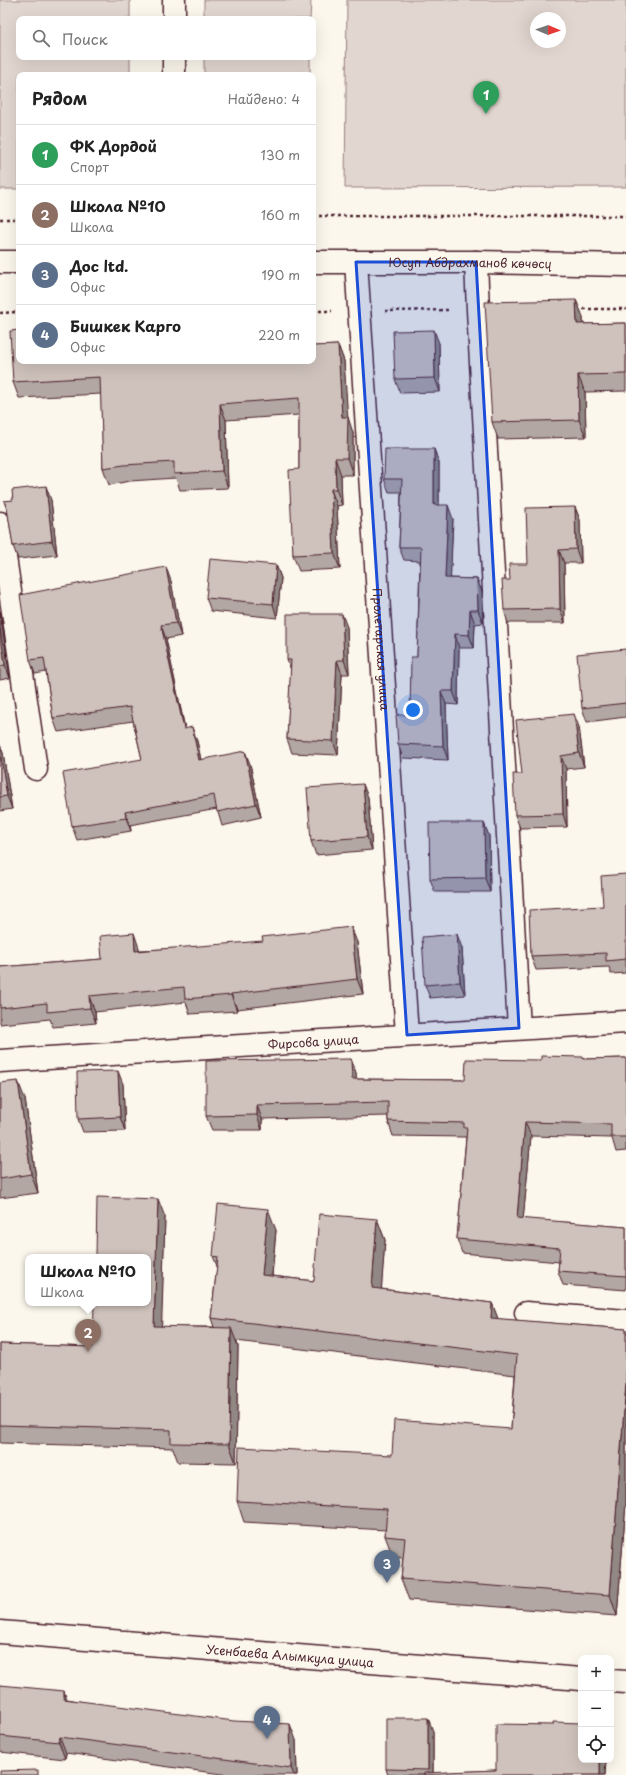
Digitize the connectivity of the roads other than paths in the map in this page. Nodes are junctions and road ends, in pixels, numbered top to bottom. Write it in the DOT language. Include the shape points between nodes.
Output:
graph roads {
  1 [pos="174,0"];
  2 [pos="174,16"];
  3 [pos="174,60"];
  4 [pos="174,72"];
  5 [pos="0,262"];
  6 [pos="16,262"];
  7 [pos="316,262"];
  8 [pos="356,262"];
  9 [pos="476,262"];
  10 [pos="626,265"];
  11 [pos="0,523"];
  12 [pos="36,769"];
  13 [pos="626,1022"];
  14 [pos="519,1028"];
  15 [pos="407,1035"];
  16 [pos="0,1061"];
  17 [pos="526,1313"];
  18 [pos="626,1321"];
  19 [pos="0,1632"];
  20 [pos="578,1679"];
  21 [pos="614,1681"];
  22 [pos="626,1682"];
  1 -- 2 [label="street"];
  3 -- 4 [label="street"];
  5 -- 6 [label="street"];
  7 -- 8 [label="street, Юсуп Абдрахманов көчөсү"];
  8 -- 9 [label="street, Юсуп Абдрахманов көчөсү"];
  8 -- 15 [label="street, Пролетарская улица"];
  9 -- 10 [label="street, Юсуп Абдрахманов көчөсү"];
  9 -- 14 [label="street"];
  11 -- 12 [label="street"];
  13 -- 14 [label="street, Фирсова улица"];
  14 -- 15 [label="street, Фирсова улица"];
  15 -- 16 [label="street, Фирсова улица"];
  17 -- 18 [label="street"];
  19 -- 20 [label="street, Усенбаева Алымкула улица"];
  21 -- 22 [label="street"];
}
